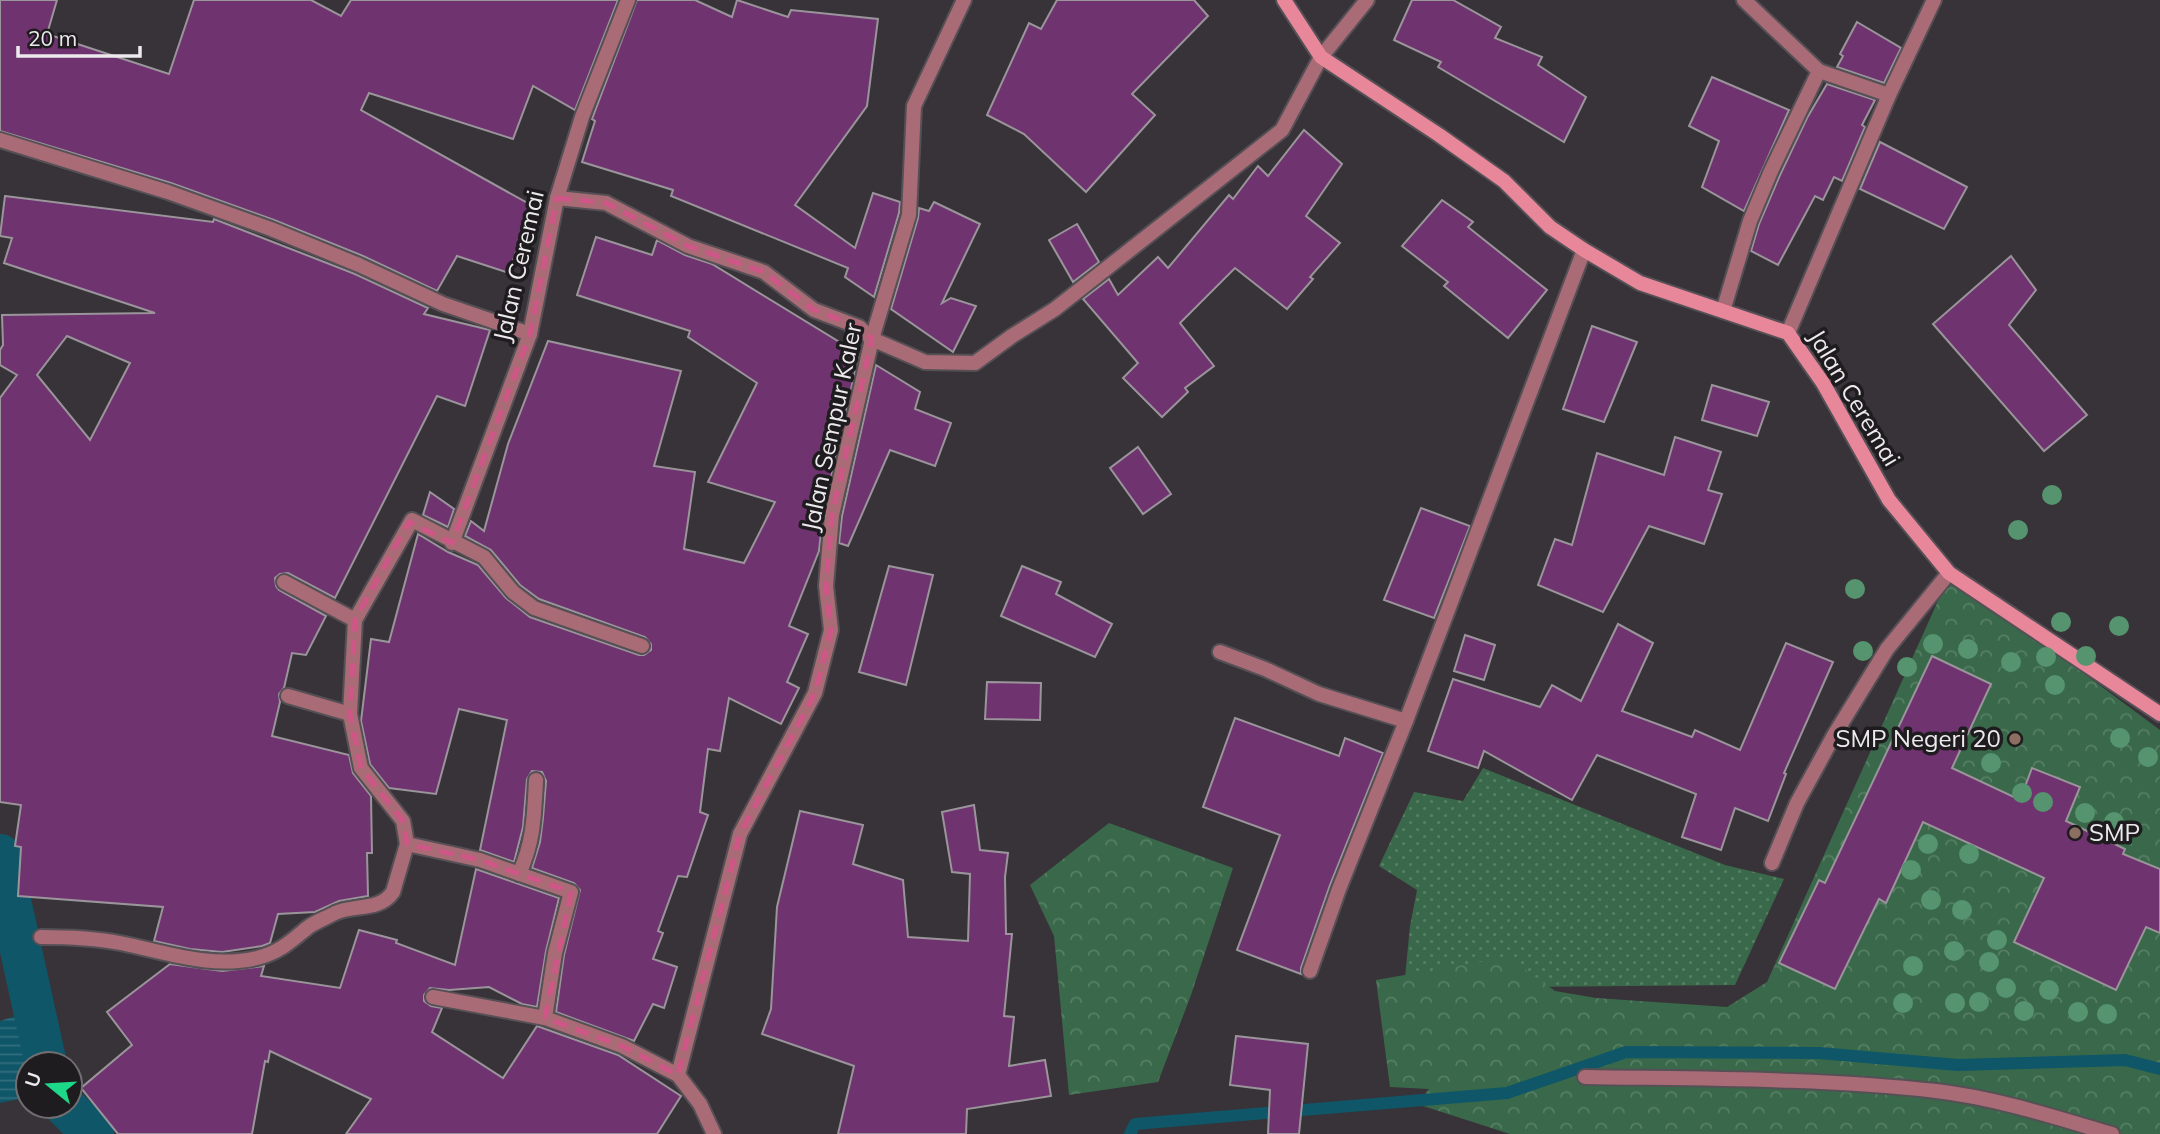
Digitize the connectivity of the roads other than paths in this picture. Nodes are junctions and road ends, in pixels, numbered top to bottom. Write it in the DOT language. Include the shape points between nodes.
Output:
graph roads {
  1 [pos="628,0"];
  2 [pos="964,0"];
  3 [pos="1284,0"];
  4 [pos="1367,0"];
  5 [pos="1744,0"];
  6 [pos="1934,0"];
  7 [pos="1321,57"];
  8 [pos="1819,71"];
  9 [pos="1889,95"];
  10 [pos="0,140"];
  11 [pos="557,198"];
  12 [pos="1584,250"];
  13 [pos="1723,312"];
  14 [pos="1788,333"];
  15 [pos="530,334"];
  16 [pos="872,339"];
  17 [pos="452,543"];
  18 [pos="1949,573"];
  19 [pos="284,582"];
  20 [pos="355,620"];
  21 [pos="642,646"];
  22 [pos="1220,652"];
  23 [pos="288,696"];
  24 [pos="350,714"];
  25 [pos="2160,715"];
  26 [pos="1406,721"];
  27 [pos="536,780"];
  28 [pos="407,845"];
  29 [pos="1772,863"];
  30 [pos="519,874"];
  31 [pos="41,937"];
  32 [pos="1310,971"];
  33 [pos="433,997"];
  34 [pos="545,1018"];
  35 [pos="678,1075"];
  36 [pos="1585,1077"];
  37 [pos="712,1132"];
  38 [pos="2112,1134"];
  1 -- 11 [label="street, Jalan Ceremai" via="582,117"];
  2 -- 16 [label="street, Jalan Sempur Kaler" via="914,106 909,215"];
  3 -- 7 [label="street, Jalan Ceremai"];
  4 -- 7 [label="street"];
  5 -- 8 [label="street"];
  6 -- 9 [label="street"];
  7 -- 12 [label="street, Jalan Ceremai" via="1504,181 1550,227"];
  7 -- 16 [label="street" via="1282,130 1055,309 975,363 925,362"];
  8 -- 9 [label="street"];
  8 -- 13 [label="street" via="1749,220"];
  9 -- 14 [label="street"];
  10 -- 15 [label="street" via="168,191 359,265 443,304"];
  11 -- 15 [label="street, Jalan Ceremai"];
  11 -- 16 [label="street" via="606,202 688,246 765,272 814,310 859,327"];
  12 -- 13 [label="street, Jalan Ceremai" via="1640,283"];
  12 -- 26 [label="street"];
  13 -- 14 [label="street, Jalan Ceremai"];
  14 -- 18 [label="street, Jalan Ceremai" via="1823,383 1889,500"];
  15 -- 17 [label="street, Jalan Ceremai"];
  16 -- 35 [label="street, Jalan Sempur Kaler" via="832,515 826,586 831,629 814,693 740,834"];
  17 -- 20 [label="street" via="415,521 409,522"];
  17 -- 21 [label="street" via="484,557 513,592 534,608"];
  18 -- 25 [label="street, Jalan Ceremai"];
  18 -- 29 [label="street" via="1888,649 1833,737 1797,803"];
  19 -- 20 [label="street"];
  20 -- 24 [label="street"];
  22 -- 26 [label="street" via="1319,694"];
  23 -- 24 [label="street"];
  24 -- 28 [label="street" via="361,768 402,821"];
  26 -- 32 [label="street"];
  27 -- 30 [label="street" via="531,844"];
  28 -- 30 [label="street" via="480,860"];
  28 -- 31 [label="street" via="393,892 382,903 341,910 308,927 291,943 258,957 222,963 119,943"];
  30 -- 34 [label="street" via="571,892"];
  33 -- 34 [label="street"];
  34 -- 35 [label="street" via="622,1046"];
  35 -- 37 [label="street" via="700,1104"];
  36 -- 38 [label="street" via="1766,1080 1937,1091 2029,1109"];
}
